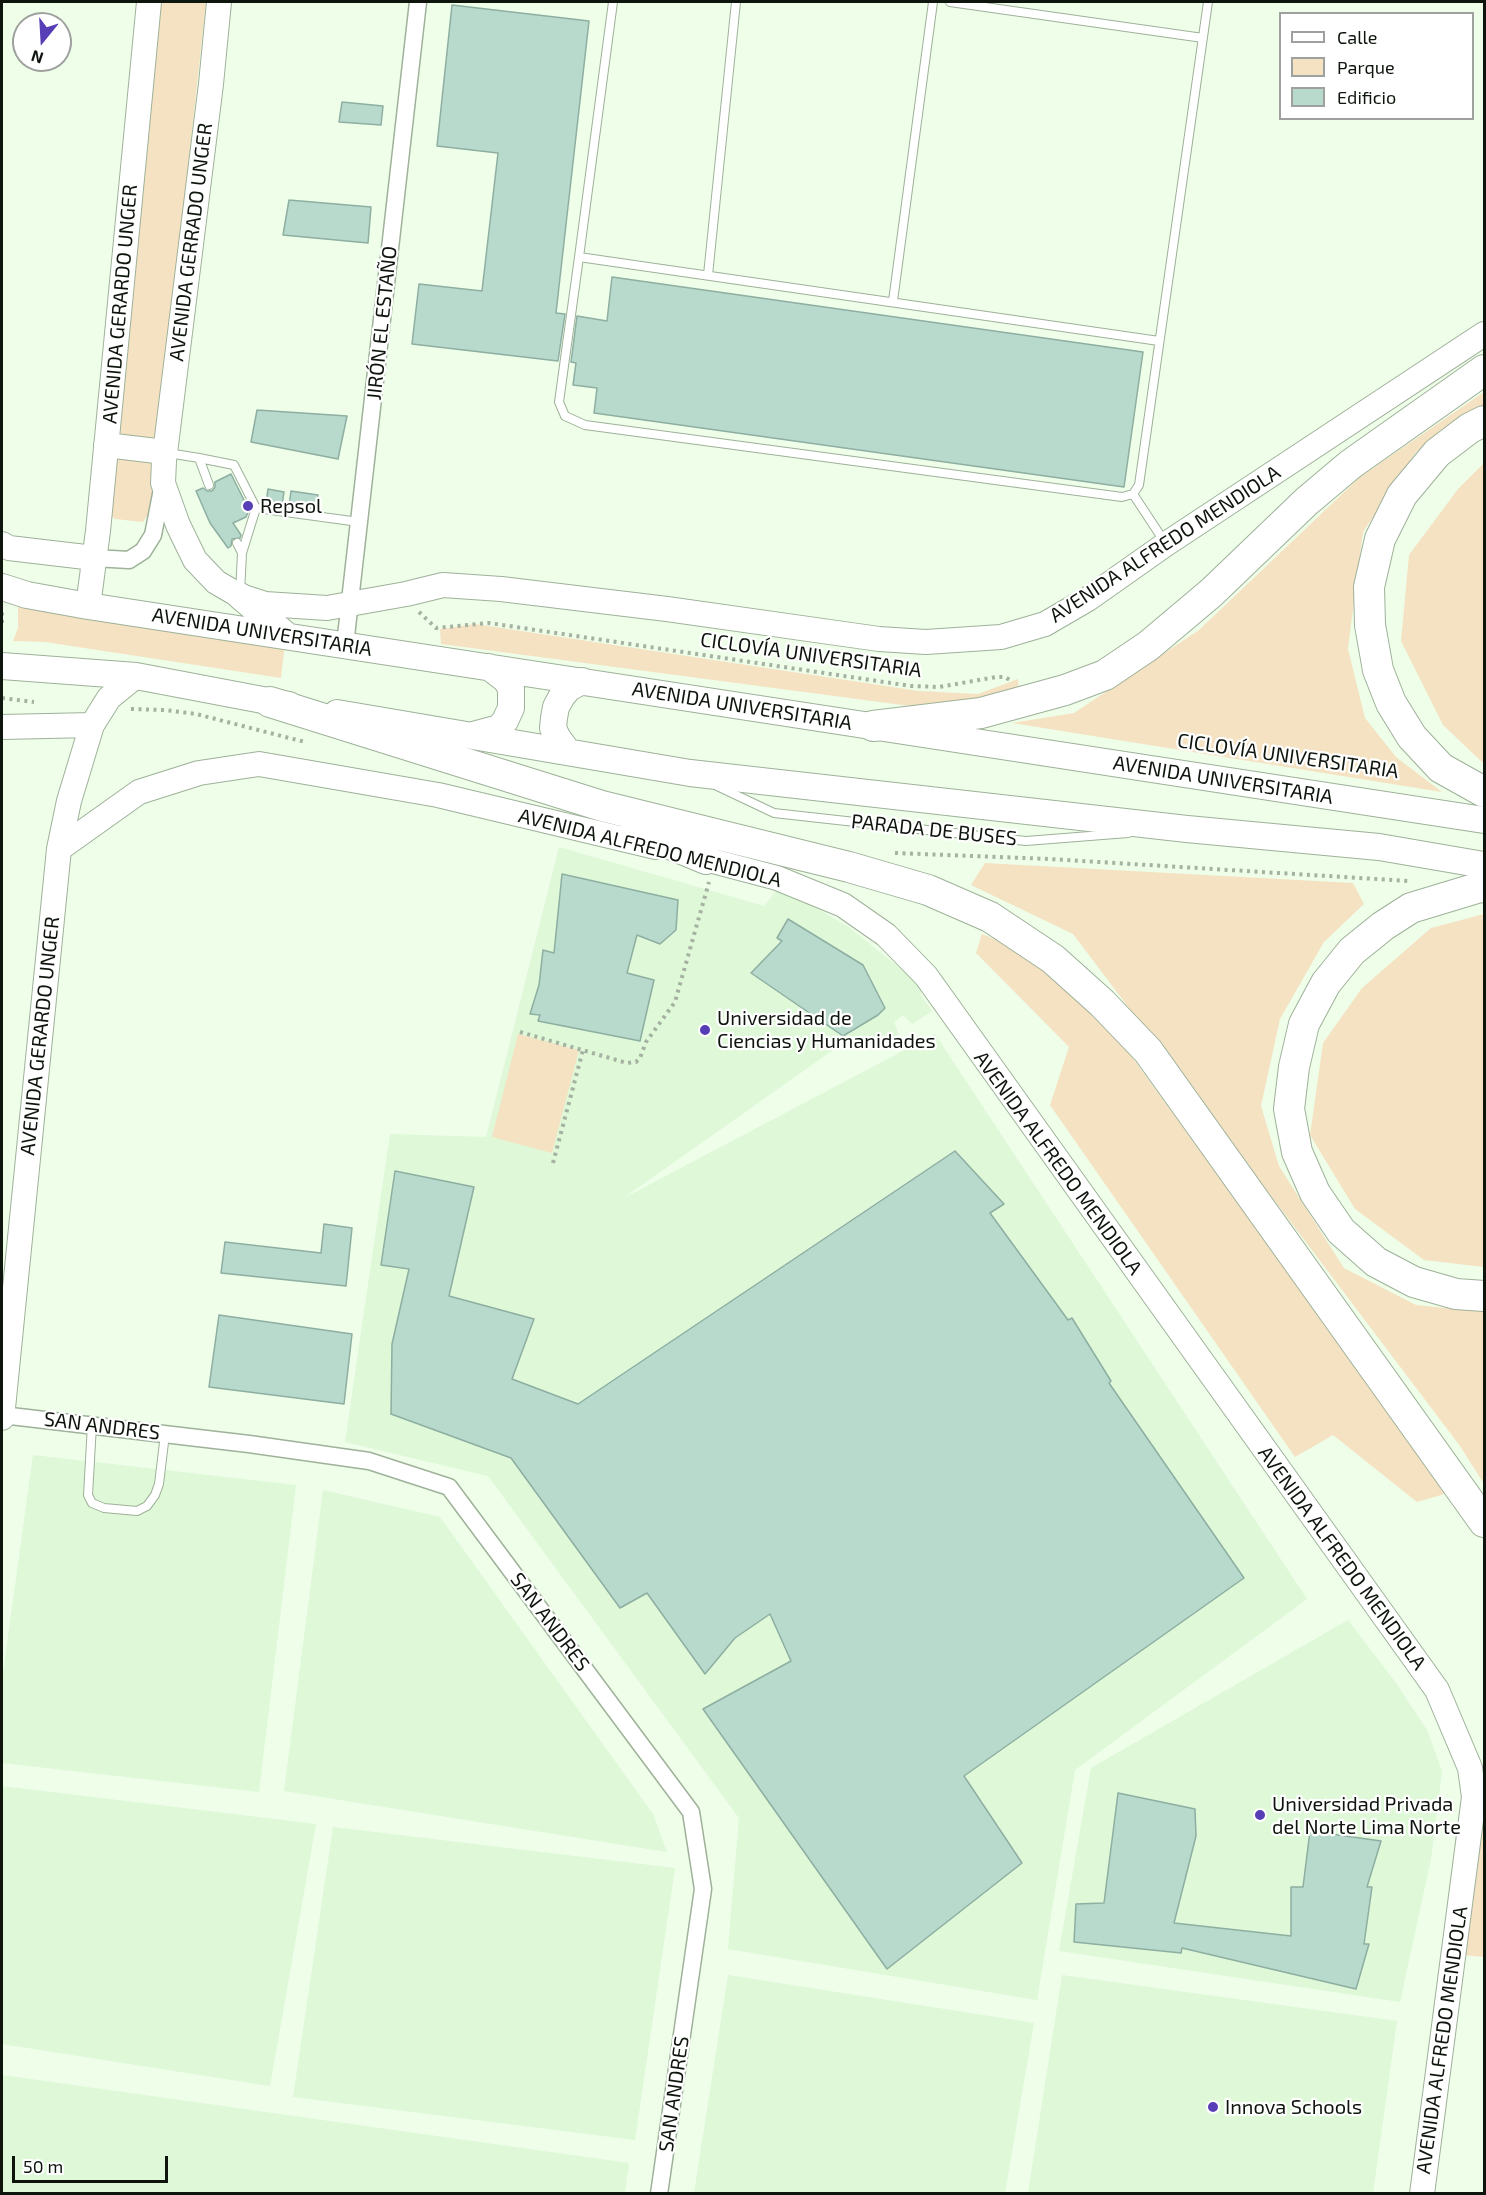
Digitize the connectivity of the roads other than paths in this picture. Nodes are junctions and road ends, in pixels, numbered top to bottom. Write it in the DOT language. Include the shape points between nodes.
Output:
graph roads {
  1 [pos="149,2"];
  2 [pos="219,2"];
  3 [pos="418,2"];
  4 [pos="613,2"];
  5 [pos="736,2"];
  6 [pos="933,2"];
  7 [pos="950,2"];
  8 [pos="1208,2"];
  9 [pos="1203,38"];
  10 [pos="579,257"];
  11 [pos="708,275"];
  12 [pos="893,301"];
  13 [pos="1485,334"];
  14 [pos="1159,341"];
  15 [pos="1485,370"];
  16 [pos="1485,420"];
  17 [pos="106,445"];
  18 [pos="165,452"];
  19 [pos="199,458"];
  20 [pos="163,483"];
  21 [pos="209,485"];
  22 [pos="1133,494"];
  23 [pos="256,508"];
  24 [pos="360,522"];
  25 [pos="2,543"];
  26 [pos="237,543"];
  27 [pos="1166,544"];
  28 [pos="242,553"];
  29 [pos="94,558"];
  30 [pos="2,587"];
  31 [pos="240,597"];
  32 [pos="350,603"];
  33 [pos="88,606"];
  34 [pos="287,636"];
  35 [pos="345,645"];
  36 [pos="2,666"];
  37 [pos="489,668"];
  38 [pos="136,676"];
  39 [pos="582,681"];
  40 [pos="270,702"];
  41 [pos="92,725"];
  42 [pos="873,726"];
  43 [pos="2,727"];
  44 [pos="473,735"];
  45 [pos="568,752"];
  46 [pos="552,791"];
  47 [pos="1485,792"];
  48 [pos="1485,820"];
  49 [pos="59,849"];
  50 [pos="710,860"];
  51 [pos="1485,865"];
  52 [pos="1485,887"];
  53 [pos="1485,1296"];
  54 [pos="2,1416"];
  55 [pos="92,1425"];
  56 [pos="165,1434"];
  57 [pos="1485,1521"];
  58 [pos="659,2193"];
  59 [pos="1422,2193"];
  1 -- 17 [label="street, AVENIDA GERARDO UNGER"];
  2 -- 18 [label="street, AVENIDA GERRADO UNGER"];
  3 -- 24 [label="street, JIRÓN EL ESTAÑO"];
  4 -- 10 [label="lane"];
  5 -- 11 [label="lane"];
  6 -- 12 [label="lane"];
  7 -- 9 [label="lane"];
  8 -- 9 [label="lane"];
  9 -- 14 [label="lane"];
  10 -- 11 [label="lane"];
  10 -- 22 [label="lane" via="559,402 565,416 585,425 1122,497"];
  11 -- 12 [label="lane"];
  12 -- 14 [label="lane"];
  13 -- 27 [label="street, AVENIDA ALFREDO MENDIOLA"];
  14 -- 22 [label="lane" via="1139,484"];
  15 -- 42 [label="highway" via="1351,464 1211,593 1148,646 1105,675 981,713"];
  16 -- 47 [label="highway" via="1437,453 1402,495 1380,539 1369,587 1370,625 1378,670 1391,704 1412,737 1441,768"];
  17 -- 18 [label="street"];
  17 -- 29 [label="street, AVENIDA GERARDO UNGER"];
  18 -- 19 [label="lane"];
  18 -- 20 [label="street, AVENIDA GERRADO UNGER"];
  19 -- 21 [label="lane"];
  19 -- 23 [label="lane" via="234,465"];
  20 -- 29 [label="street, AVENIDA GERRADO UNGER" via="153,535 143,551 129,560"];
  20 -- 31 [label="street, AVENIDA GERRADO UNGER" via="195,560 216,582"];
  22 -- 27 [label="lane"];
  23 -- 24 [label="lane"];
  23 -- 28 [label="lane"];
  24 -- 32 [label="street, JIRÓN EL ESTAÑO"];
  25 -- 29 [label="street" via="9,548"];
  26 -- 28 [label="lane"];
  27 -- 32 [label="street, AVENIDA ALFREDO MENDIOLA" via="1045,624 1002,637 967,640 879,639 501,588 443,585"];
  28 -- 31 [label="lane"];
  29 -- 33 [label="street, AVENIDA GERARDO UNGER"];
  30 -- 33 [label="main road, AVENIDA UNIVERSITARIA"];
  31 -- 32 [label="street, AVENIDA ALFREDO MENDIOLA" via="290,607 327,608"];
  31 -- 34 [label="main road"];
  32 -- 35 [label="street, JIRÓN EL ESTAÑO"];
  33 -- 34 [label="main road, AVENIDA UNIVERSITARIA"];
  34 -- 35 [label="main road, AVENIDA UNIVERSITARIA"];
  35 -- 37 [label="main road, AVENIDA UNIVERSITARIA"];
  36 -- 38 [label="main road"];
  37 -- 39 [label="main road, AVENIDA UNIVERSITARIA"];
  37 -- 44 [label="main road" via="512,688 511,708 499,728"];
  38 -- 40 [label="main road"];
  38 -- 41 [label="street, AVENIDA GERARDO UNGER" via="109,698"];
  39 -- 42 [label="main road, AVENIDA UNIVERSITARIA"];
  39 -- 45 [label="main road" via="569,688 556,707 554,728"];
  40 -- 44 [label="main road"];
  40 -- 46 [label="highway"];
  41 -- 43 [label="street"];
  41 -- 49 [label="street, AVENIDA GERARDO UNGER"];
  42 -- 48 [label="main road, AVENIDA UNIVERSITARIA"];
  44 -- 45 [label="main road"];
  45 -- 51 [label="main road" via="690,773 1379,848"];
  46 -- 50 [label="highway" via="604,818"];
  46 -- 57 [label="highway" via="928,890 990,917 1053,959 1148,1051"];
  49 -- 50 [label="street, AVENIDA ALFREDO MENDIOLA" via="139,792 199,773 259,764 438,795"];
  49 -- 54 [label="street, AVENIDA GERARDO UNGER"];
  50 -- 59 [label="street, AVENIDA ALFREDO MENDIOLA" via="777,878 843,905 886,935 926,976 1437,1690 1470,1768 1474,1797"];
  52 -- 53 [label="highway" via="1411,908 1352,951 1326,983 1304,1024 1289,1108 1297,1152 1315,1193 1341,1232 1376,1262 1414,1282 1456,1294"];
  54 -- 55 [label="street, SAN ANDRES"];
  55 -- 56 [label="street, SAN ANDRES"];
  55 -- 56 [label="lane" via="88,1495 92,1503 104,1508 137,1511 147,1506 159,1484"];
  56 -- 58 [label="street, SAN ANDRES" via="369,1461 449,1487 691,1812 703,1889"];
}
